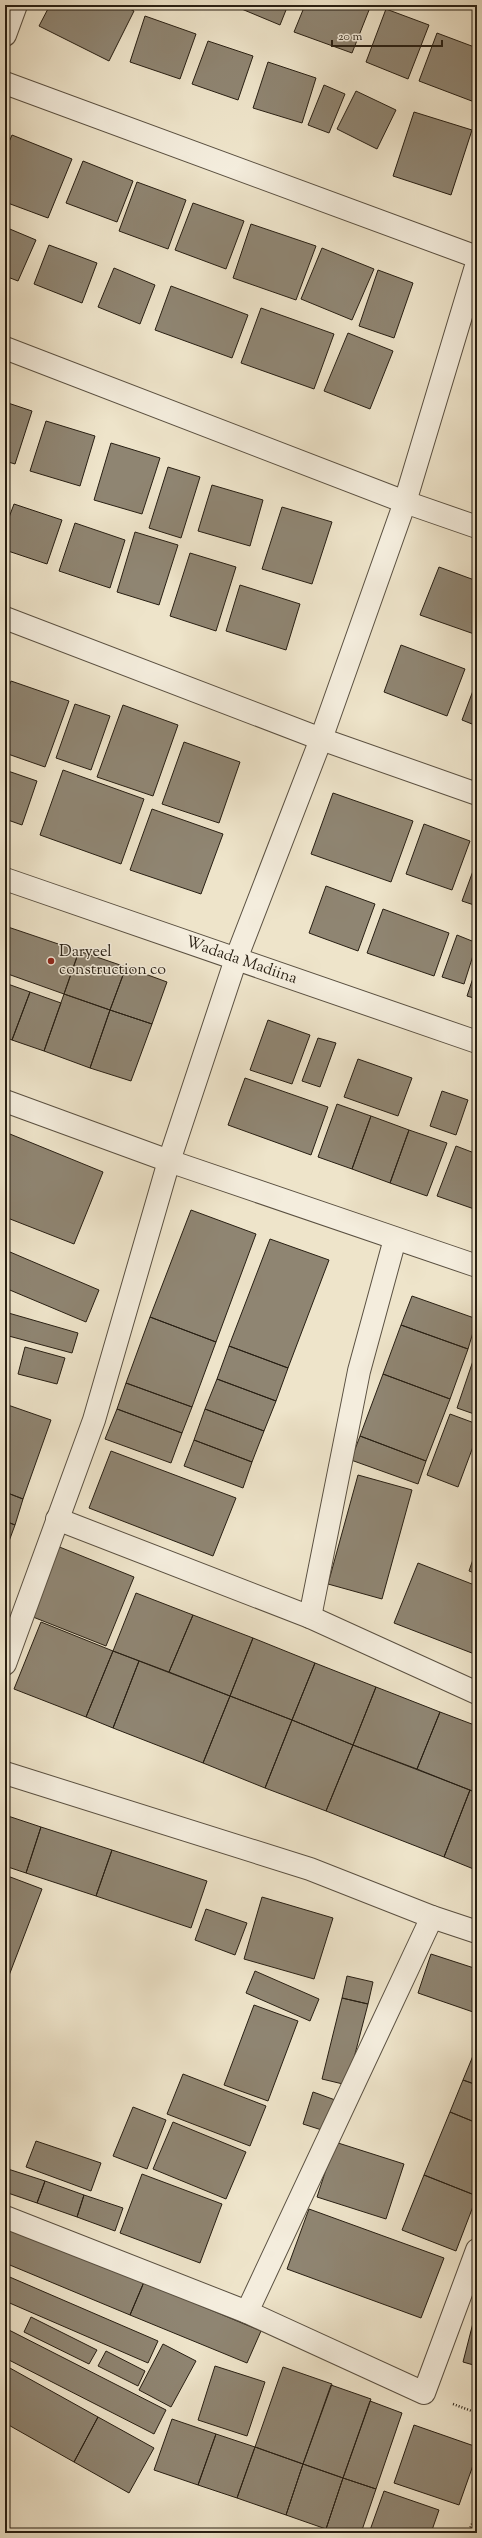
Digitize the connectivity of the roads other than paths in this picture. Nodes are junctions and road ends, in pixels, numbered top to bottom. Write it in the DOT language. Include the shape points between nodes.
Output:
graph roads {
  1 [pos="16,5"];
  2 [pos="5,35"];
  3 [pos="5,83"];
  4 [pos="477,257"];
  5 [pos="477,263"];
  6 [pos="5,348"];
  7 [pos="405,502"];
  8 [pos="477,527"];
  9 [pos="5,618"];
  10 [pos="321,739"];
  11 [pos="477,794"];
  12 [pos="5,879"];
  13 [pos="236,959"];
  14 [pos="477,1042"];
  15 [pos="5,1101"];
  16 [pos="169,1161"];
  17 [pos="396,1239"];
  18 [pos="477,1266"];
  19 [pos="57,1519"];
  20 [pos="310,1617"];
  21 [pos="5,1664"];
  22 [pos="477,1692"];
  23 [pos="5,1773"];
  24 [pos="432,1917"];
  25 [pos="477,1932"];
  26 [pos="5,2217"];
  27 [pos="477,2250"];
  28 [pos="247,2312"];
  1 -- 2 [label="street"];
  3 -- 4 [label="street"];
  5 -- 7 [label="street"];
  6 -- 7 [label="street"];
  7 -- 8 [label="street"];
  7 -- 10 [label="street"];
  9 -- 10 [label="street"];
  10 -- 11 [label="street"];
  10 -- 13 [label="street"];
  12 -- 13 [label="street, Wadada Madiina"];
  13 -- 14 [label="street, Wadada Madiina"];
  13 -- 16 [label="street"];
  15 -- 16 [label="street"];
  16 -- 17 [label="street"];
  16 -- 19 [label="street" via="94,1420"];
  17 -- 18 [label="street"];
  17 -- 20 [label="street" via="359,1371"];
  19 -- 20 [label="street"];
  19 -- 21 [label="street"];
  20 -- 22 [label="street"];
  23 -- 24 [label="street" via="310,1869"];
  24 -- 25 [label="street"];
  24 -- 28 [label="street"];
  26 -- 28 [label="street"];
  27 -- 28 [label="street" via="424,2393"];
}
